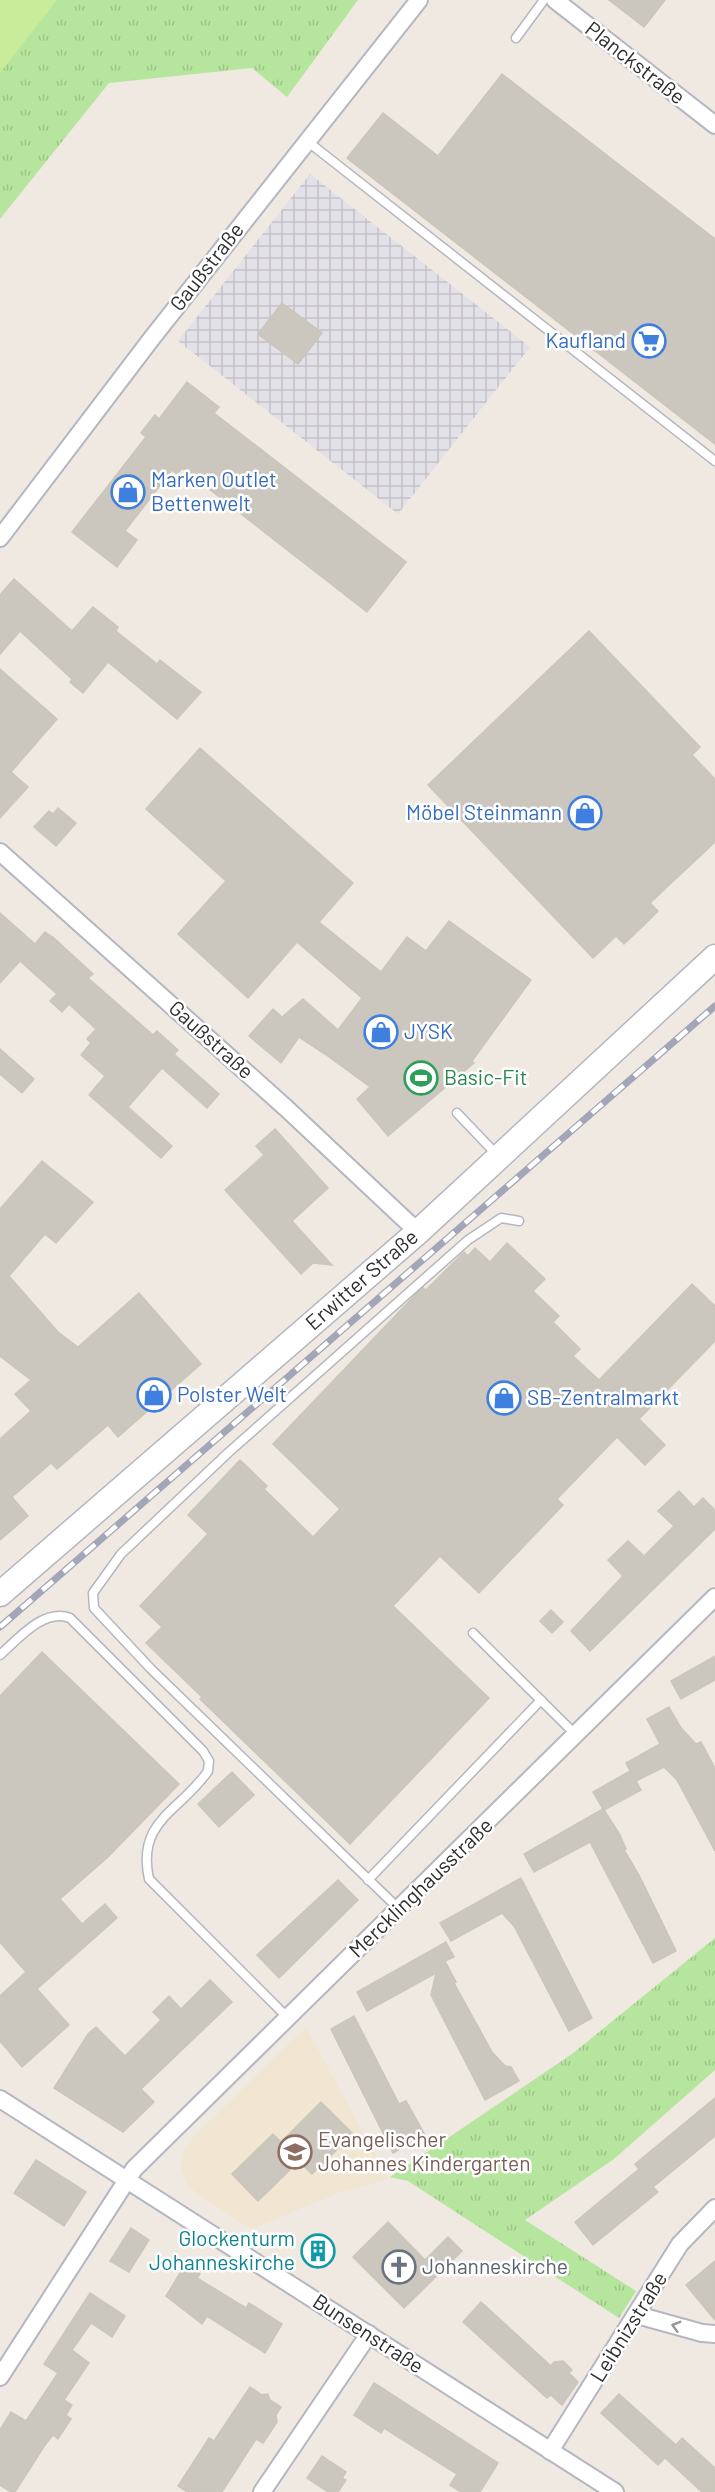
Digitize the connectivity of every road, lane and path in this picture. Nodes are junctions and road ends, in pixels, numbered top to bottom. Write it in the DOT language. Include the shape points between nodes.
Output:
graph roads {
  1 [pos="419,0"];
  2 [pos="544,0"];
  3 [pos="555,0"];
  4 [pos="516,38"];
  5 [pos="715,126"];
  6 [pos="307,141"];
  7 [pos="715,461"];
  8 [pos="0,538"];
  9 [pos="0,852"];
  10 [pos="715,957"];
  11 [pos="457,1113"];
  12 [pos="499,1157"];
  13 [pos="519,1221"];
  14 [pos="418,1232"];
  15 [pos="0,1594"];
  16 [pos="715,1597"];
  17 [pos="473,1633"];
  18 [pos="0,1655"];
  19 [pos="540,1700"];
  20 [pos="576,1735"];
  21 [pos="368,1880"];
  22 [pos="399,1909"];
  23 [pos="288,2018"];
  24 [pos="0,2099"];
  25 [pos="126,2180"];
  26 [pos="715,2208"];
  27 [pos="637,2315"];
  28 [pos="369,2334"];
  29 [pos="715,2334"];
  30 [pos="0,2377"];
  31 [pos="550,2451"];
  32 [pos="262,2492"];
  33 [pos="615,2492"];
  1 -- 6 [label="street, Gaußstraße"];
  2 -- 4 [label="lane"];
  3 -- 5 [label="street, Planckstraße"];
  6 -- 7 [label="lane"];
  6 -- 8 [label="street, Gaußstraße"];
  9 -- 14 [label="street, Gaußstraße"];
  10 -- 12 [label="main road, Erwitter Straße"];
  11 -- 12 [label="lane"];
  12 -- 14 [label="main road, Erwitter Straße"];
  13 -- 21 [label="lane" via="501,1218 459,1248 229,1452 121,1554 93,1593 94,1608 151,1669"];
  14 -- 15 [label="main road, Erwitter Straße"];
  16 -- 20 [label="street, Mercklinghausstraße"];
  17 -- 19 [label="lane"];
  18 -- 23 [label="lane" via="48,1617 60,1614 70,1618 203,1751 209,1761 208,1771 156,1825 147,1845 149,1879"];
  19 -- 20 [label="lane"];
  19 -- 21 [label="lane"];
  20 -- 22 [label="street, Mercklinghausstraße"];
  21 -- 22 [label="lane"];
  22 -- 23 [label="street, Mercklinghausstraße"];
  23 -- 25 [label="street, Mercklinghausstraße"];
  24 -- 25 [label="street, Bunsenstraße"];
  25 -- 28 [label="street, Bunsenstraße"];
  25 -- 30 [label="street, Mercklinghausstraße"];
  26 -- 27 [label="street, Leibnizstraße" via="680,2244"];
  29 -- 27 [label="street, one-way"];
  27 -- 31 [label="street, Leibnizstraße"];
  28 -- 31 [label="street, Bunsenstraße"];
  28 -- 32 [label="street"];
  31 -- 33 [label="street, Bunsenstraße"];
}
